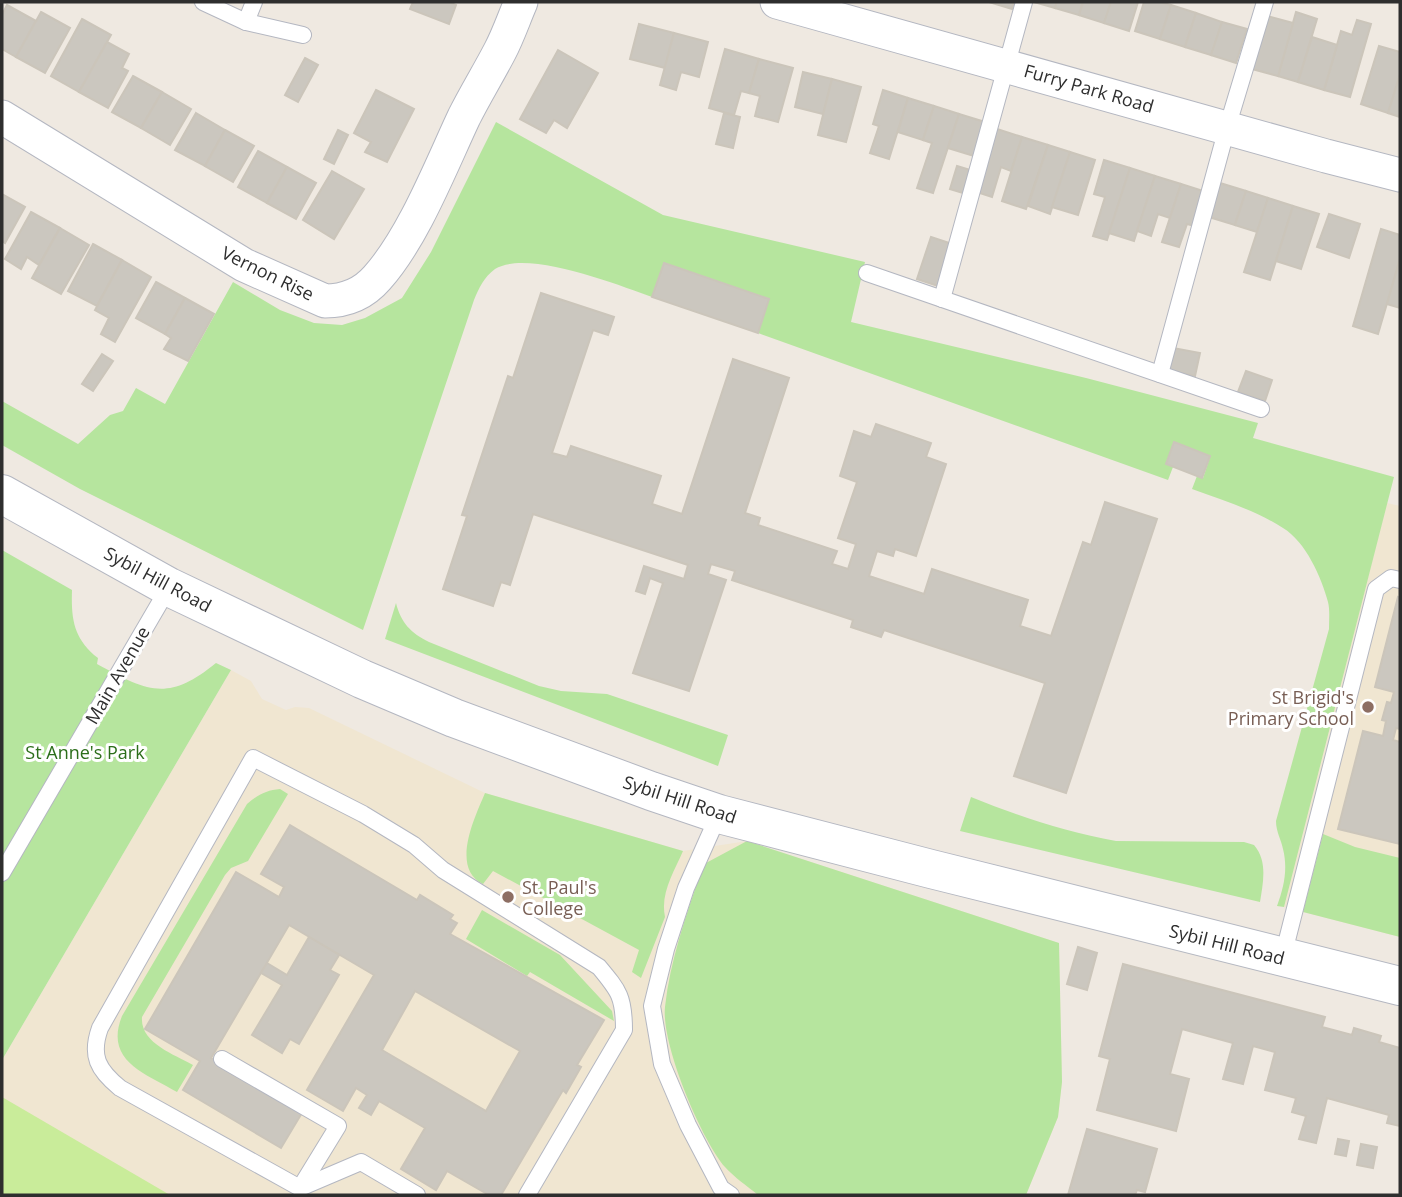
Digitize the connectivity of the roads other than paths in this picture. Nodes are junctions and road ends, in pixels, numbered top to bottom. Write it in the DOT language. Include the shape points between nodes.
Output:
graph roads {
  1 [pos="203,2"];
  2 [pos="254,2"];
  3 [pos="521,2"];
  4 [pos="777,2"];
  5 [pos="1024,2"];
  6 [pos="1265,2"];
  7 [pos="246,22"];
  8 [pos="303,35"];
  9 [pos="1007,65"];
  10 [pos="2,117"];
  11 [pos="1227,128"];
  12 [pos="1400,175"];
  13 [pos="867,273"];
  14 [pos="942,299"];
  15 [pos="1160,374"];
  16 [pos="1261,409"];
  17 [pos="2,494"];
  18 [pos="1400,580"];
  19 [pos="169,587"];
  20 [pos="719,814"];
  21 [pos="2,873"];
  22 [pos="1282,957"];
  23 [pos="1400,986"];
  24 [pos="222,1059"];
  25 [pos="300,1188"];
  26 [pos="723,1193"];
  27 [pos="417,1195"];
  28 [pos="527,1195"];
  1 -- 7 [label="lane"];
  2 -- 7 [label="lane"];
  3 -- 10 [label="street, Vernon Rise" via="502,49 396,253 377,279 360,293 339,301 326,301 244,265"];
  4 -- 9 [label="street, Furry Park Road"];
  5 -- 9 [label="lane"];
  6 -- 11 [label="lane"];
  7 -- 8 [label="lane"];
  9 -- 11 [label="street, Furry Park Road"];
  9 -- 14 [label="lane"];
  11 -- 12 [label="street, Furry Park Road"];
  11 -- 15 [label="lane"];
  13 -- 14 [label="lane"];
  14 -- 15 [label="lane"];
  15 -- 16 [label="lane"];
  17 -- 19 [label="main road, Sybil Hill Road"];
  18 -- 22 [label="lane" via="1391,578 1376,589"];
  19 -- 20 [label="main road, Sybil Hill Road" via="454,718"];
  19 -- 21 [label="lane, Main Avenue"];
  20 -- 22 [label="main road, Sybil Hill Road"];
  20 -- 26 [label="lane" via="686,888 652,1006 662,1064"];
  22 -- 23 [label="main road, Sybil Hill Road"];
  24 -- 25 [label="lane" via="338,1126"];
  25 -- 27 [label="lane" via="361,1162"];
  25 -- 28 [label="lane" via="120,1088 104,1074 94,1045 253,758 414,845 443,870 599,967 618,990 624,1030"];
}
